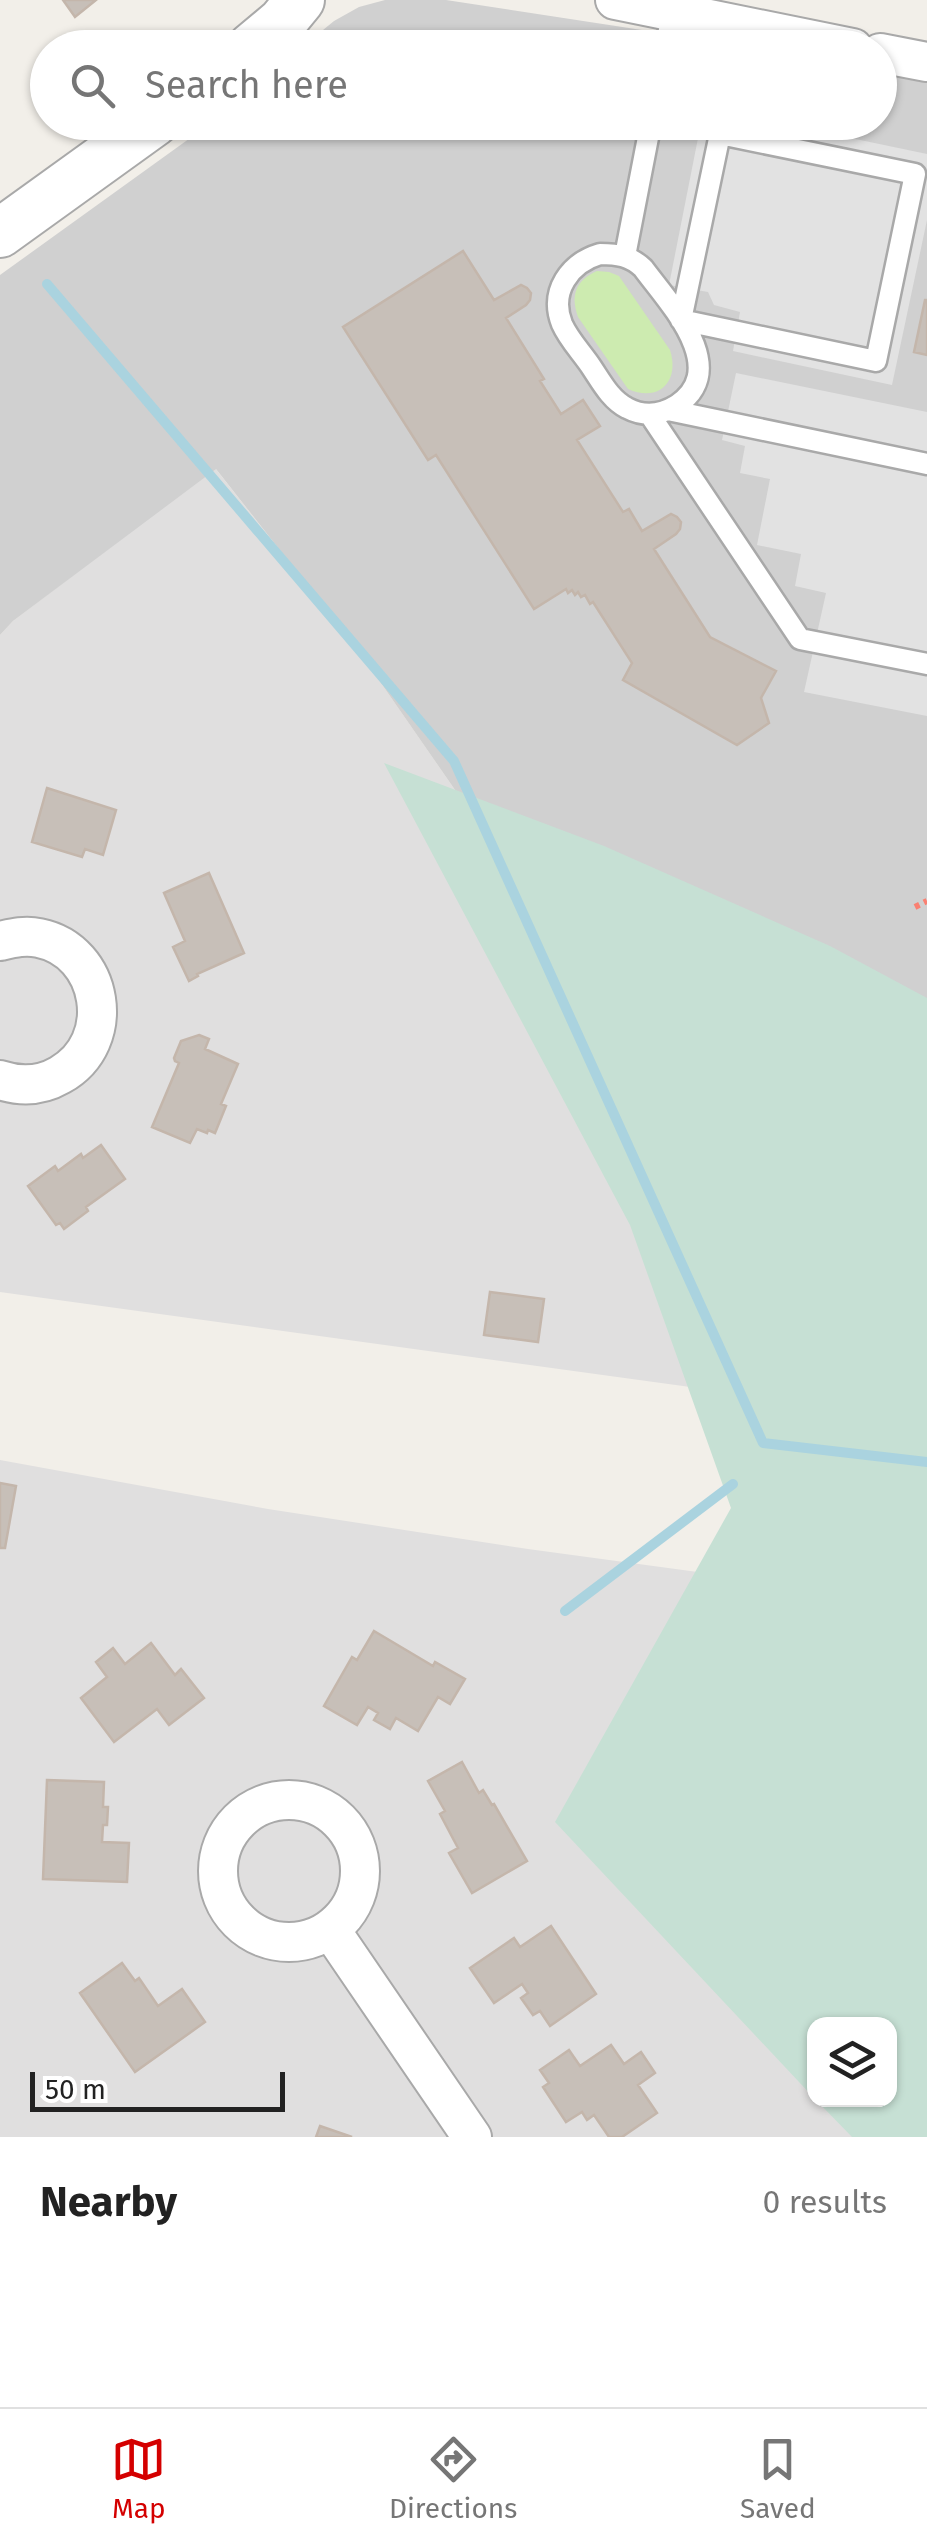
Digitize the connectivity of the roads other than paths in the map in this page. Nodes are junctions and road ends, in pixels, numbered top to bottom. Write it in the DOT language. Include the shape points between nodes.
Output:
graph roads {
  1 [pos="300,0"];
  2 [pos="616,0"];
  3 [pos="272,30"];
  4 [pos="669,30"];
  5 [pos="897,56"];
  6 [pos="927,62"];
  7 [pos="129,140"];
  8 [pos="648,140"];
  9 [pos="719,140"];
  10 [pos="749,140"];
  11 [pos="0,233"];
  12 [pos="626,256"];
  13 [pos="681,320"];
  14 [pos="659,412"];
  15 [pos="927,464"];
  16 [pos="927,664"];
  17 [pos="0,941"];
  18 [pos="0,1080"];
  19 [pos="330,1929"];
  20 [pos="472,2137"];
  1 -- 3 [label="street"];
  2 -- 4 [label="street"];
  5 -- 6 [label="street"];
  7 -- 11 [label="street"];
  8 -- 12 [label="lane"];
  9 -- 13 [label="lane"];
  10 -- 13 [label="lane" via="915,174 876,360"];
  12 -- 13 [label="lane" via="644,268"];
  12 -- 14 [label="lane" via="585,258 564,280 559,311 612,396 624,407"];
  13 -- 14 [label="lane" via="696,344 698,375 682,402"];
  14 -- 15 [label="lane"];
  14 -- 16 [label="lane" via="800,638"];
  17 -- 18 [label="street" via="38,938 73,954 86,968 98,1005 92,1043 66,1072 30,1085"];
  19 -- 20 [label="street"];
}
